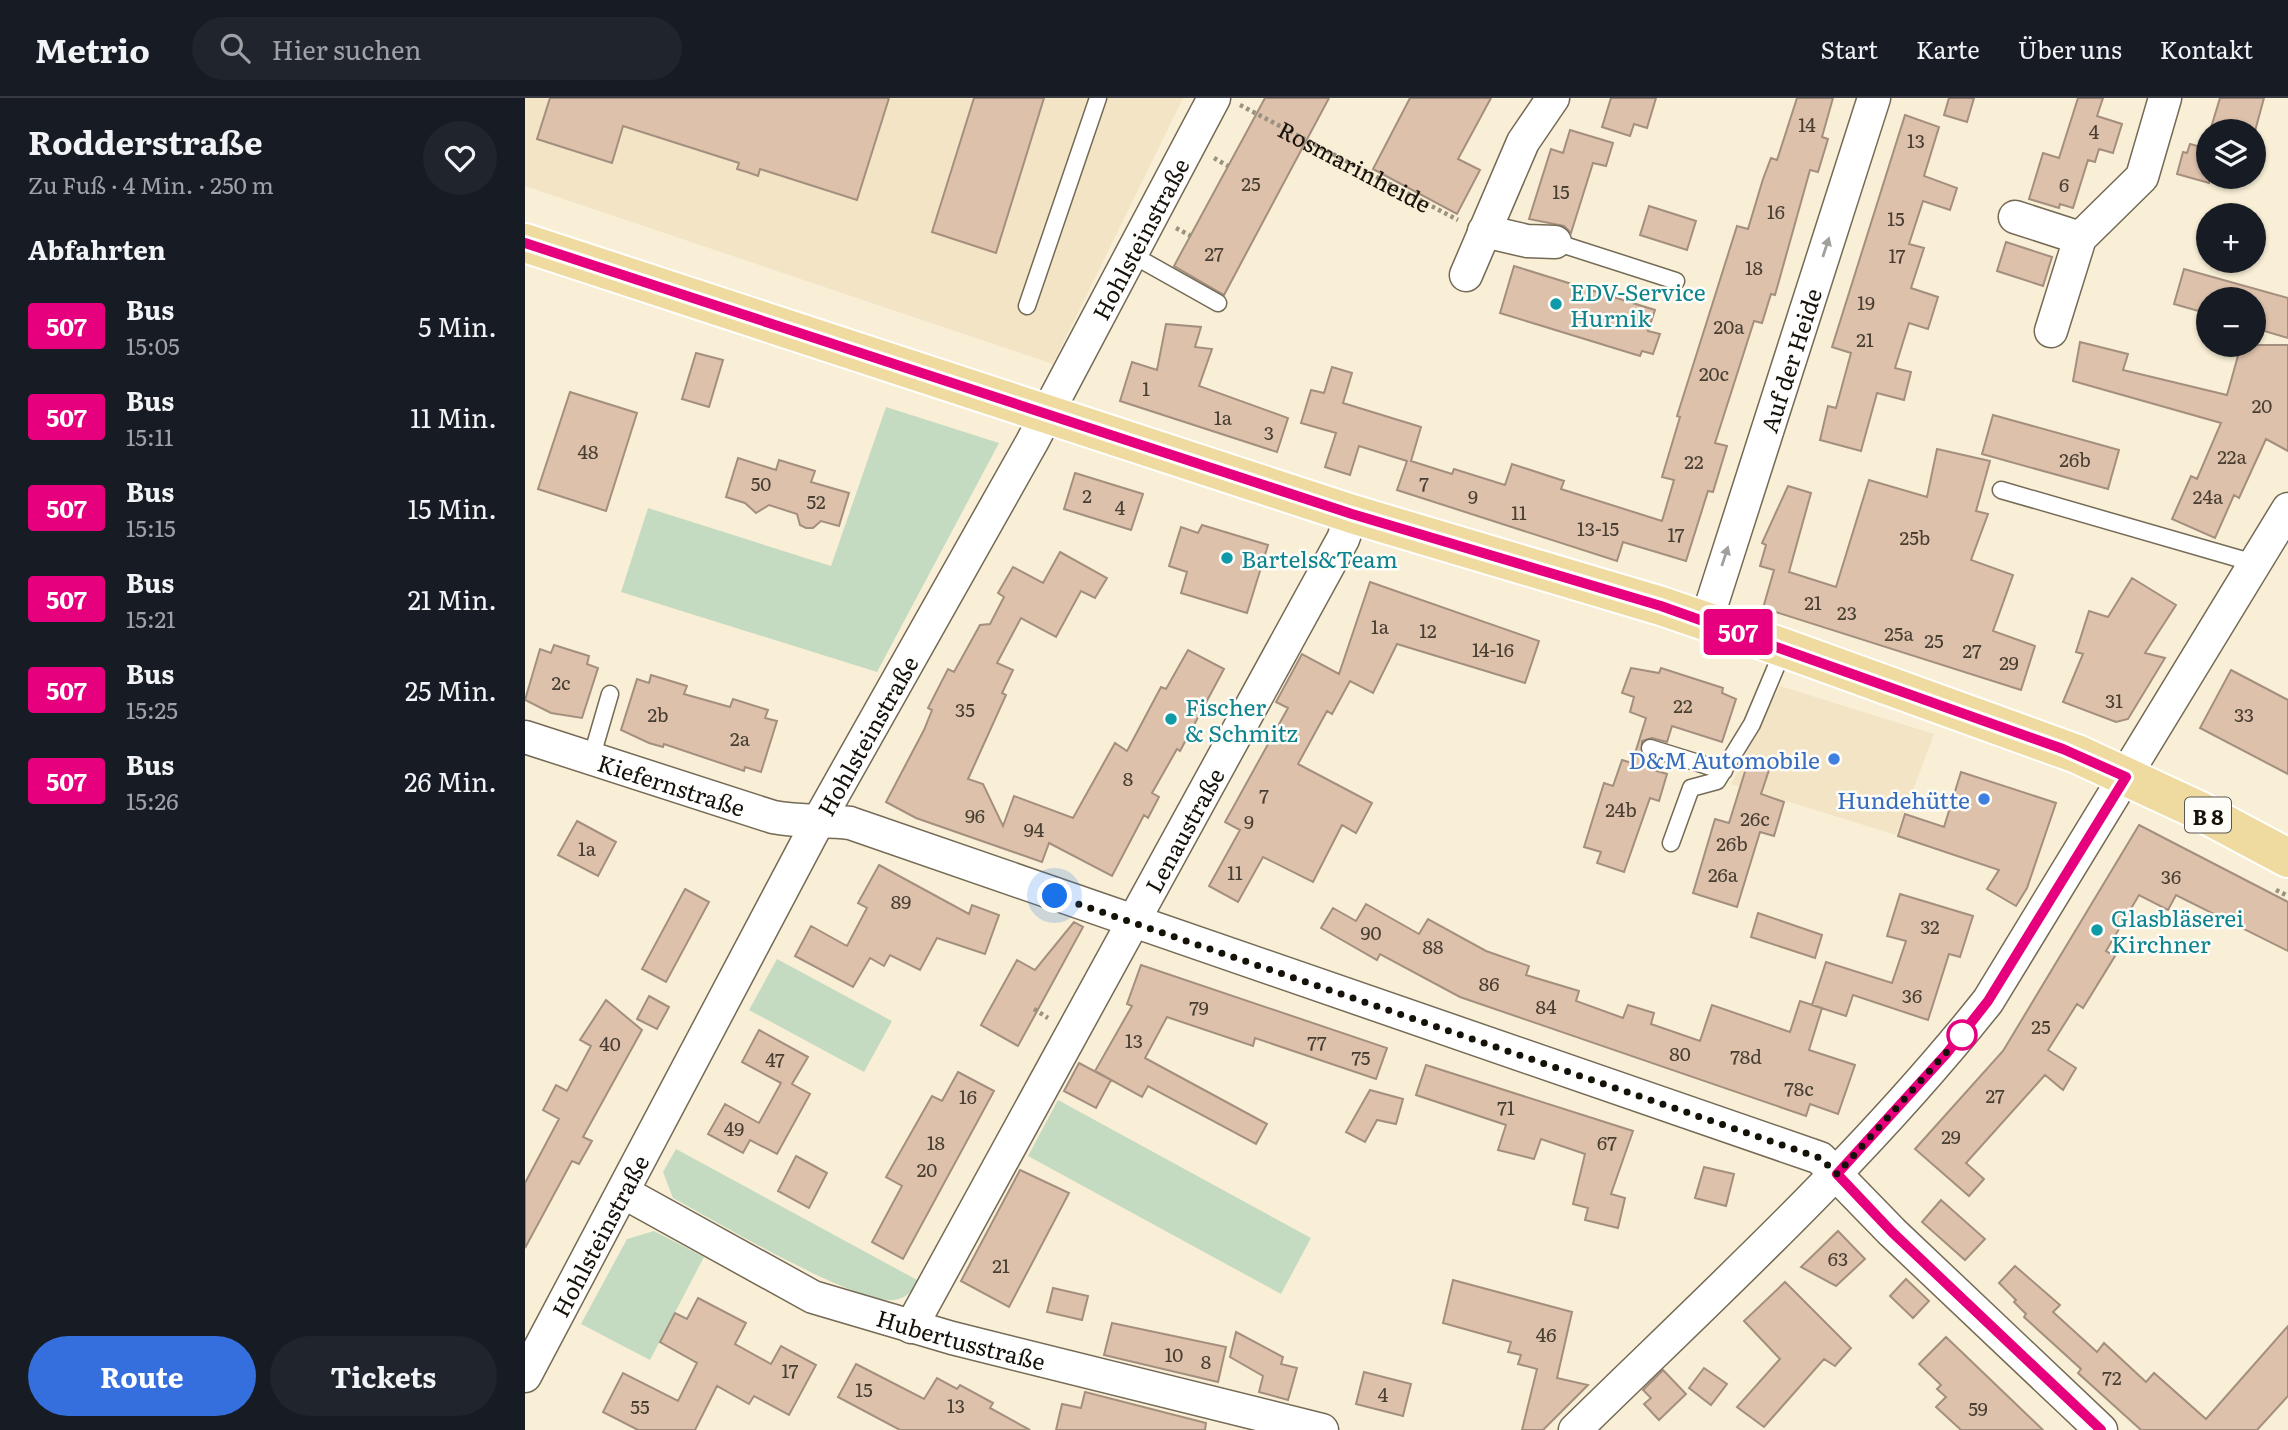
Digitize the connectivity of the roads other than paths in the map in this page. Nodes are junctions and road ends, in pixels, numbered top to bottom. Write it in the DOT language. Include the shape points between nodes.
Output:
graph roads {
  1 [pos="1098,98"];
  2 [pos="1553,98"];
  3 [pos="1874,98"];
  4 [pos="2165,98"];
  5 [pos="1226,101"];
  6 [pos="2015,217"];
  7 [pos="1484,231"];
  8 [pos="2080,238"];
  9 [pos="1555,242"];
  10 [pos="525,243"];
  11 [pos="1129,253"];
  12 [pos="1466,275"];
  13 [pos="1676,281"];
  14 [pos="1218,303"];
  15 [pos="1027,306"];
  16 [pos="2051,331"];
  17 [pos="1046,412"];
  18 [pos="2001,490"];
  19 [pos="2288,509"];
  20 [pos="1352,514"];
  21 [pos="2255,563"];
  22 [pos="1706,622"];
  23 [pos="1784,648"];
  24 [pos="610,694"];
  25 [pos="525,737"];
  26 [pos="1650,748"];
  27 [pos="591,759"];
  28 [pos="1724,771"];
  29 [pos="2126,777"];
  30 [pos="819,820"];
  31 [pos="1671,843"];
  32 [pos="2288,858"];
  33 [pos="1133,923"];
  34 [pos="1837,1174"];
  35 [pos="624,1192"];
  36 [pos="911,1328"];
  37 [pos="525,1376"];
  38 [pos="1322,1430"];
  39 [pos="1575,1430"];
  40 [pos="2101,1430"];
  1 -- 15 [label="lane"];
  2 -- 7 [label="street" via="1523,142"];
  22 -- 3 [label="street, Auf der Heide, one-way"];
  4 -- 8 [label="street" via="2142,177"];
  5 -- 11 [label="street, Hohlsteinstraße"];
  6 -- 8 [label="street"];
  7 -- 9 [label="street"];
  7 -- 12 [label="street"];
  8 -- 16 [label="street"];
  9 -- 13 [label="lane"];
  10 -- 17 [label="main road, B 8"];
  11 -- 14 [label="lane"];
  11 -- 17 [label="street, Hohlsteinstraße"];
  17 -- 20 [label="main road, B 8"];
  17 -- 30 [label="street, Hohlsteinstraße"];
  18 -- 21 [label="lane"];
  19 -- 21 [label="street"];
  20 -- 22 [label="main road, B 8"];
  20 -- 33 [label="street, Lenaustraße" via="1343,539"];
  21 -- 29 [label="street"];
  22 -- 23 [label="main road, B 8"];
  23 -- 28 [label="lane" via="1752,724"];
  23 -- 29 [label="main road, B 8" via="2063,749"];
  24 -- 27 [label="lane"];
  25 -- 27 [label="street, Kiefernstraße"];
  26 -- 28 [label="lane"];
  27 -- 30 [label="street, Kiefernstraße" via="773,817 795,822"];
  28 -- 31 [label="lane" via="1717,782 1691,788"];
  29 -- 32 [label="main road, B 8"];
  29 -- 34 [label="street" via="1988,1001"];
  30 -- 33 [label="street, Kiefernstraße" via="850,823"];
  30 -- 35 [label="street, Hohlsteinstraße"];
  33 -- 34 [label="street, Kiefernstraße" via="1820,1158"];
  33 -- 36 [label="street, Lenaustraße"];
  34 -- 39 [label="street"];
  34 -- 40 [label="street, Kiefernstraße"];
  35 -- 36 [label="street, Hubertusstraße" via="813,1297"];
  35 -- 37 [label="street, Hohlsteinstraße"];
  36 -- 38 [label="street, Hubertusstraße"];
}
